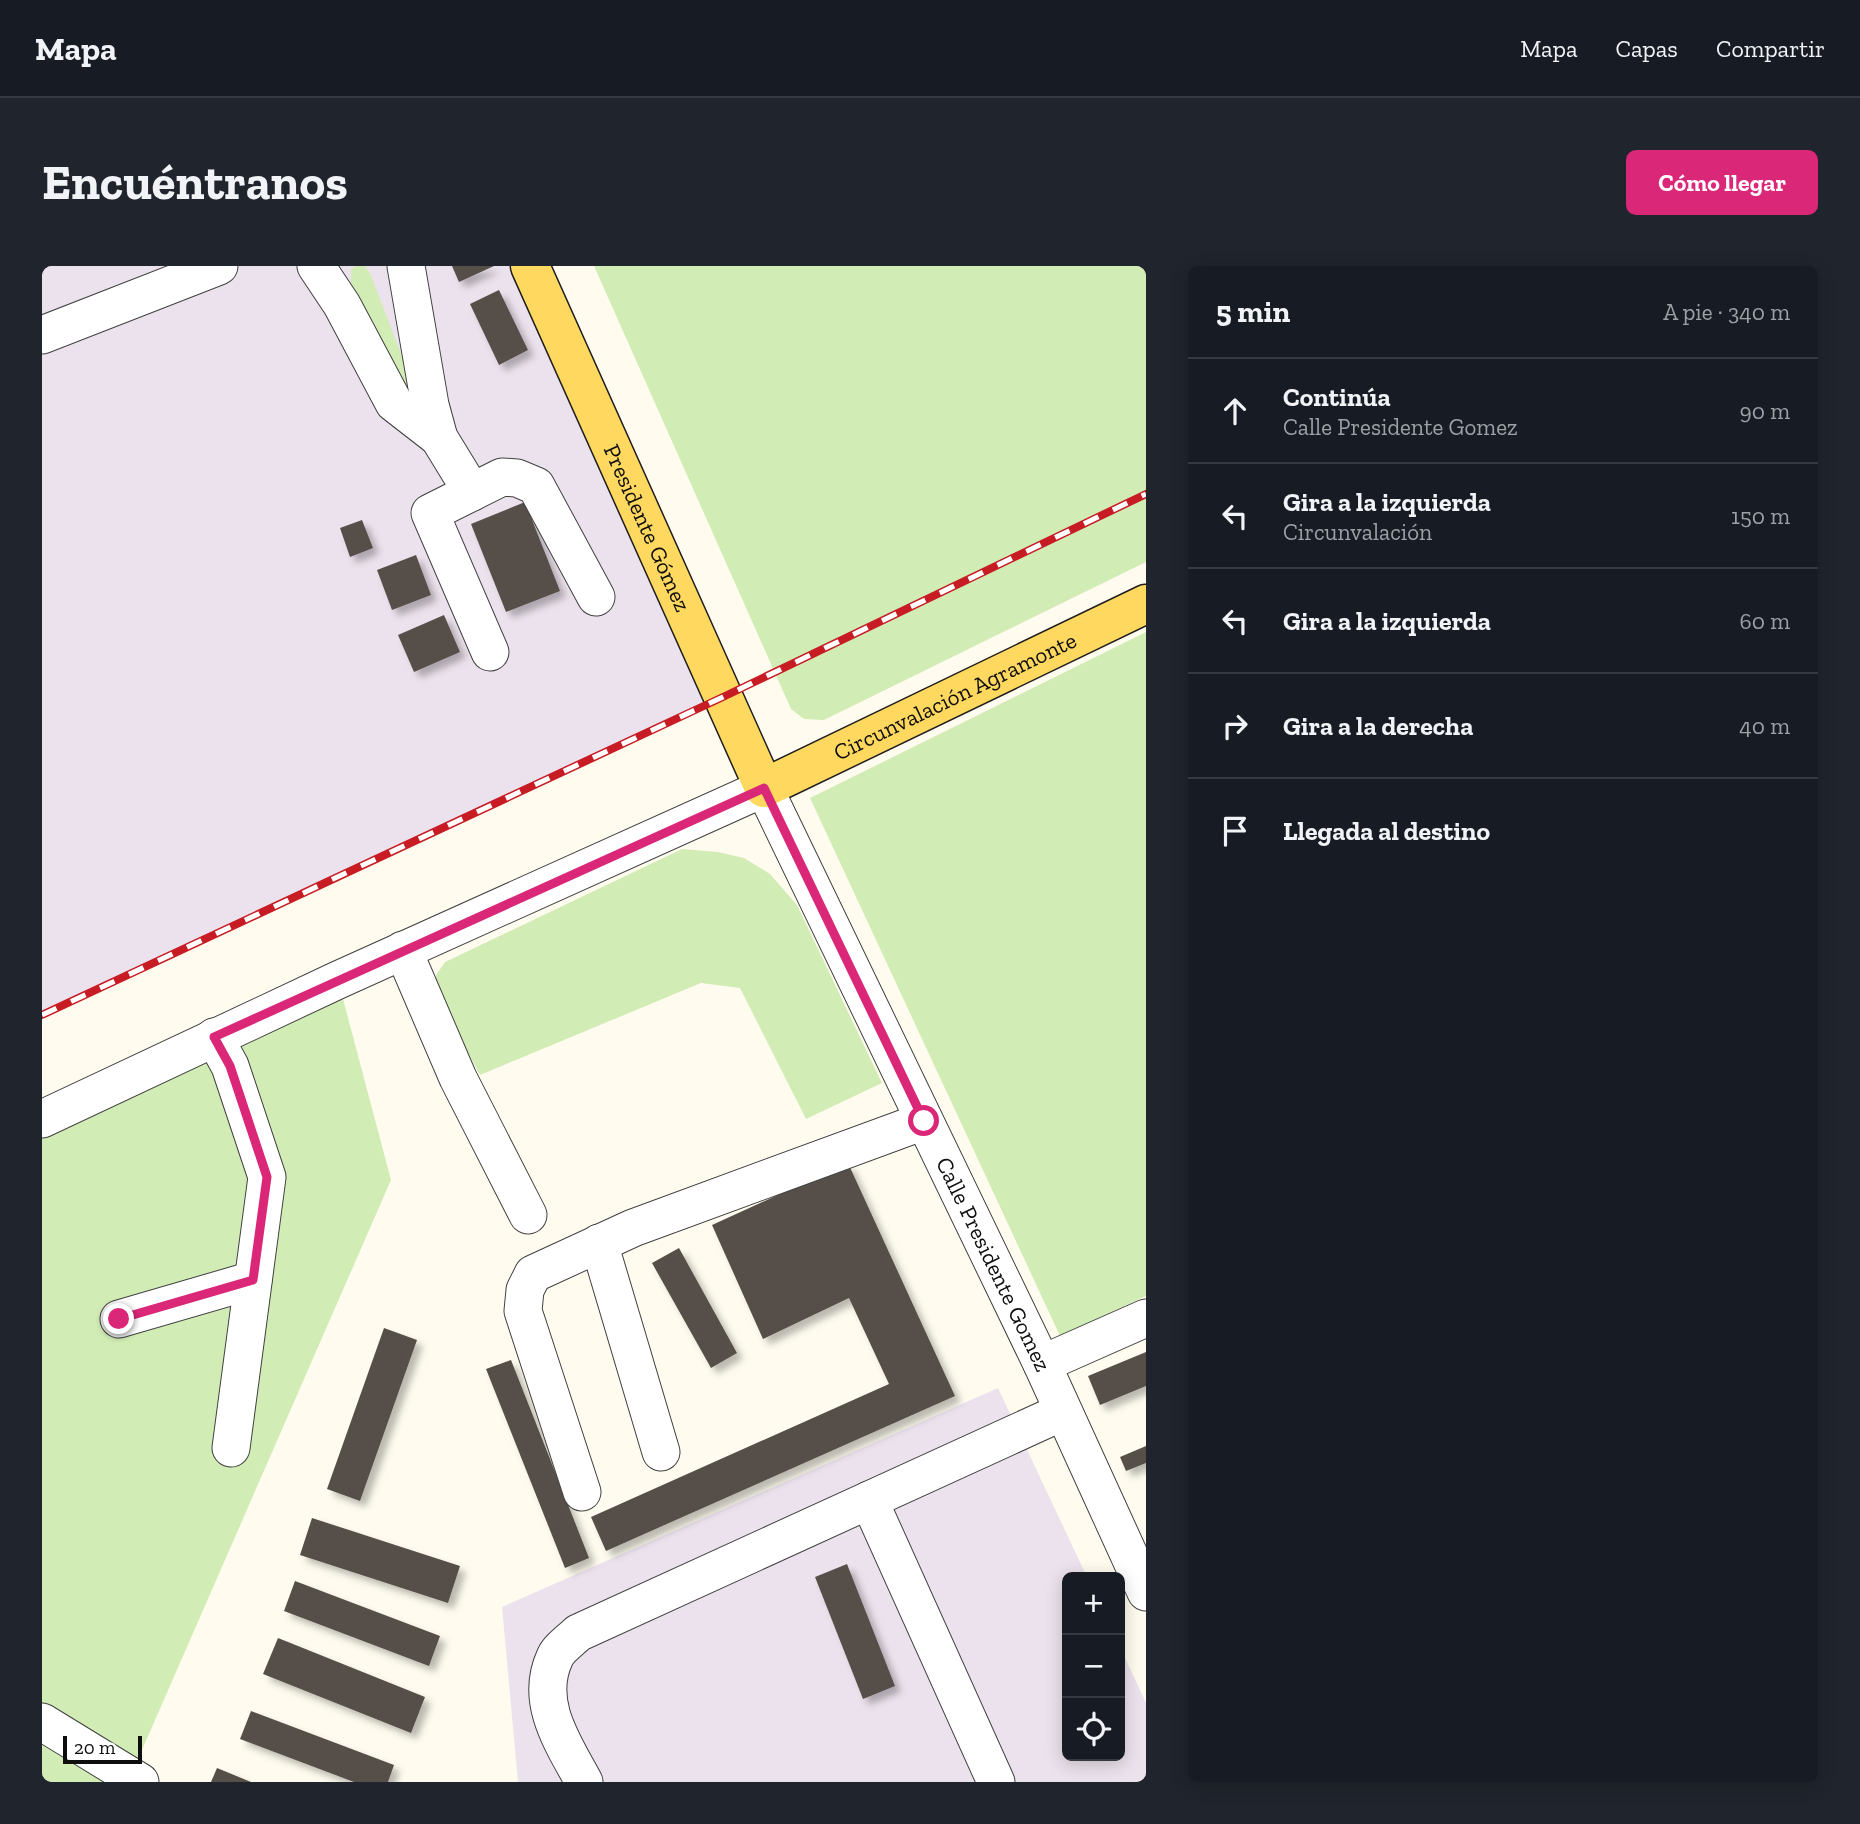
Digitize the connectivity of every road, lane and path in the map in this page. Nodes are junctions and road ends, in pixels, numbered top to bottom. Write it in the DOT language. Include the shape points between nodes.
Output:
graph roads {
  1 [pos="219,266"];
  2 [pos="316,266"];
  3 [pos="406,266"];
  4 [pos="530,266"];
  5 [pos="42,335"];
  6 [pos="439,438"];
  7 [pos="472,492"];
  8 [pos="596,597"];
  9 [pos="1146,604"];
  10 [pos="490,652"];
  11 [pos="764,788"];
  12 [pos="403,950"];
  13 [pos="214,1037"];
  14 [pos="42,1119"];
  15 [pos="924,1121"];
  16 [pos="528,1215"];
  17 [pos="599,1243"];
  18 [pos="253,1280"];
  19 [pos="1146,1318"];
  20 [pos="119,1319"];
  21 [pos="1042,1364"];
  22 [pos="1062,1412"];
  23 [pos="230,1448"];
  24 [pos="661,1452"];
  25 [pos="582,1492"];
  26 [pos="869,1500"];
  27 [pos="1146,1592"];
  28 [pos="42,1722"];
  29 [pos="140,1782"];
  30 [pos="584,1782"];
  31 [pos="996,1782"];
  1 -- 5 [label="street"];
  2 -- 6 [label="street" via="394,403"];
  3 -- 6 [label="street"];
  4 -- 11 [label="main road, Presidente Gómez"];
  6 -- 7 [label="street"];
  7 -- 8 [label="street" via="502,477 536,486"];
  7 -- 10 [label="street" via="430,513"];
  9 -- 11 [label="main road, Circunvalación Agramonte"];
  11 -- 12 [label="street"];
  11 -- 15 [label="street, Calle Presidente Gomez"];
  12 -- 13 [label="street"];
  12 -- 16 [label="street" via="458,1078"];
  13 -- 14 [label="street"];
  13 -- 18 [label="street" via="230,1066 267,1177"];
  15 -- 17 [label="street"];
  15 -- 21 [label="street, Calle Presidente Gomez"];
  17 -- 24 [label="street"];
  17 -- 25 [label="street" via="533,1274 525,1290 523,1311"];
  18 -- 20 [label="street"];
  18 -- 23 [label="street"];
  19 -- 21 [label="street"];
  21 -- 22 [label="street, Calle Presidente Gomez"];
  22 -- 26 [label="street"];
  22 -- 27 [label="street, Calle Presidente Gomez"];
  26 -- 30 [label="street" via="578,1633 555,1655 547,1690 551,1719"];
  26 -- 31 [label="street"];
  28 -- 29 [label="street"];
}
